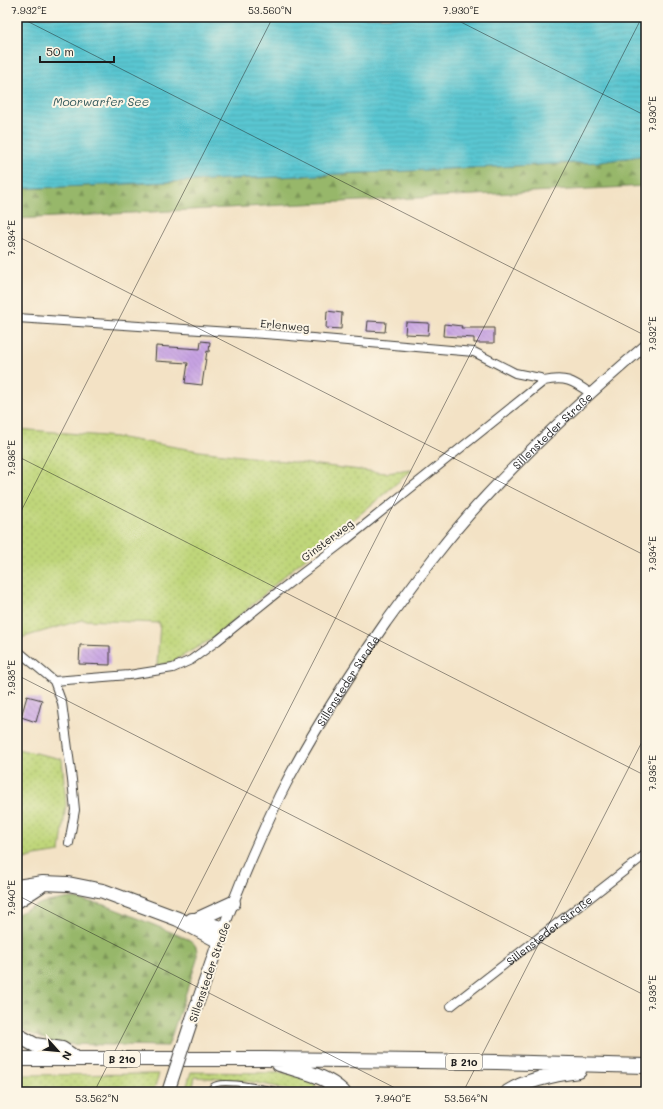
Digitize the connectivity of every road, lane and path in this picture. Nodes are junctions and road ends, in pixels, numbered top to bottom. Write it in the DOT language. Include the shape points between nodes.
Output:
graph roads {
  1 [pos="17,318"];
  2 [pos="646,345"];
  3 [pos="544,381"];
  4 [pos="590,393"];
  5 [pos="17,650"];
  6 [pos="54,681"];
  7 [pos="69,843"];
  8 [pos="646,854"];
  9 [pos="43,884"];
  10 [pos="17,887"];
  11 [pos="17,901"];
  12 [pos="233,904"];
  13 [pos="178,920"];
  14 [pos="196,920"];
  15 [pos="221,935"];
  16 [pos="451,1006"];
  17 [pos="17,1035"];
  18 [pos="17,1059"];
  19 [pos="76,1059"];
  20 [pos="265,1059"];
  21 [pos="621,1065"];
  22 [pos="646,1066"];
  23 [pos="325,1087"];
  24 [pos="168,1092"];
  25 [pos="208,1092"];
  26 [pos="285,1092"];
  27 [pos="343,1092"];
  28 [pos="508,1092"];
  1 -- 3 [label="street, Erlenweg" via="278,335 474,352 515,373"];
  2 -- 4 [label="street, Sillensteder Straße"];
  3 -- 4 [label="street" via="565,379 577,383"];
  3 -- 6 [label="street, Ginsterweg" via="191,660 173,668"];
  4 -- 12 [label="street, Sillensteder Straße" via="487,495 409,590 366,651 328,710 280,794"];
  5 -- 6 [label="street"];
  6 -- 7 [label="street" via="62,703 72,780 74,810"];
  8 -- 16 [label="street, Sillensteder Straße"];
  9 -- 10 [label="highway"];
  9 -- 11 [label="highway"];
  9 -- 13 [label="highway" via="68,884 103,891"];
  12 -- 14 [label="highway"];
  12 -- 15 [label="street, Sillensteder Straße"];
  13 -- 14 [label="highway"];
  13 -- 15 [label="highway"];
  14 -- 15 [label="highway"];
  15 -- 24 [label="main road, Sillensteder Straße, bridge"];
  17 -- 19 [label="highway" via="35,1045 62,1050"];
  18 -- 19 [label="highway, B 210"];
  19 -- 20 [label="highway, B 210"];
  20 -- 21 [label="highway, B 210"];
  20 -- 23 [label="highway" via="307,1072"];
  21 -- 22 [label="highway, B 210"];
  21 -- 28 [label="highway" via="533,1080"];
  23 -- 27 [label="highway" via="336,1086"];
  25 -- 26 [label="lane" via="216,1084 232,1083"];
}
